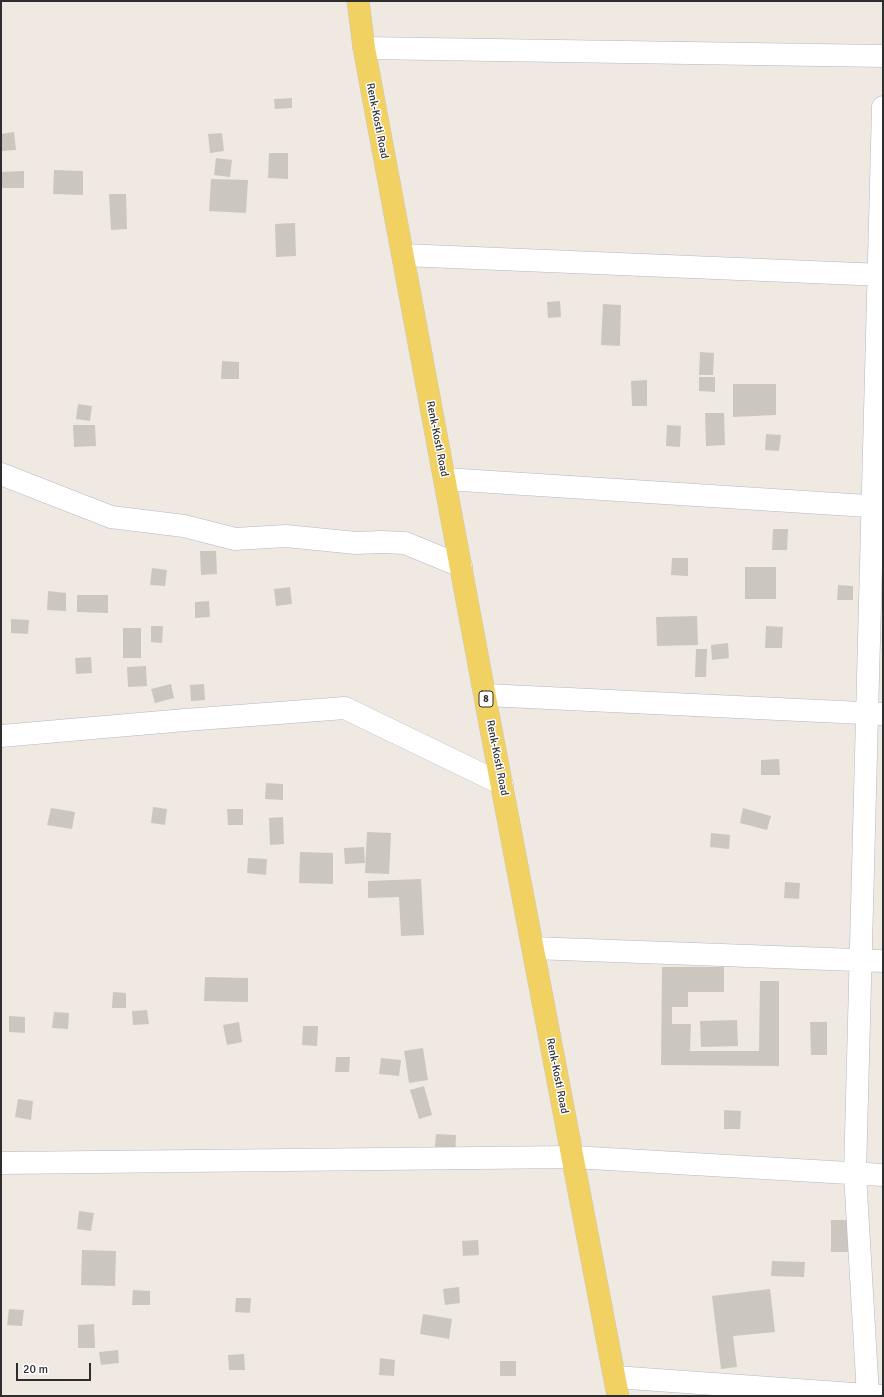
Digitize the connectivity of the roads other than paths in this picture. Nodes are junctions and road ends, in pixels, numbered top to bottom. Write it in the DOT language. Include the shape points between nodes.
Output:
graph roads {
  1 [pos="358,1"];
  2 [pos="364,48"];
  3 [pos="883,56"];
  4 [pos="883,107"];
  5 [pos="403,255"];
  6 [pos="881,275"];
  7 [pos="1,474"];
  8 [pos="445,480"];
  9 [pos="878,507"];
  10 [pos="461,566"];
  11 [pos="485,695"];
  12 [pos="875,714"];
  13 [pos="1,736"];
  14 [pos="502,784"];
  15 [pos="533,948"];
  16 [pos="861,960"];
  17 [pos="883,961"];
  18 [pos="573,1157"];
  19 [pos="1,1163"];
  20 [pos="855,1174"];
  21 [pos="883,1175"];
  22 [pos="617,1386"];
  23 [pos="873,1396"];
  1 -- 2 [label="main road, Renk-Kosti Road / 8"];
  2 -- 3 [label="street"];
  2 -- 5 [label="main road, Renk-Kosti Road / 8"];
  4 -- 6 [label="street"];
  5 -- 6 [label="street"];
  5 -- 8 [label="main road, Renk-Kosti Road / 8"];
  6 -- 9 [label="street"];
  7 -- 10 [label="street" via="111,517 184,526 235,539 286,536 356,543 405,543"];
  8 -- 9 [label="street"];
  8 -- 10 [label="main road, Renk-Kosti Road / 8"];
  9 -- 12 [label="street"];
  10 -- 11 [label="main road, Renk-Kosti Road / 8"];
  11 -- 12 [label="street"];
  11 -- 14 [label="main road, Renk-Kosti Road / 8"];
  12 -- 16 [label="street"];
  13 -- 14 [label="street" via="345,708"];
  14 -- 15 [label="main road, Renk-Kosti Road / 8"];
  15 -- 16 [label="street"];
  15 -- 18 [label="main road, Renk-Kosti Road / 8"];
  16 -- 17 [label="street"];
  16 -- 20 [label="street"];
  18 -- 19 [label="street"];
  18 -- 20 [label="street"];
  18 -- 22 [label="main road, Renk-Kosti Road / 8"];
  20 -- 21 [label="street"];
  20 -- 23 [label="street"];
  22 -- 23 [label="street"];
}
